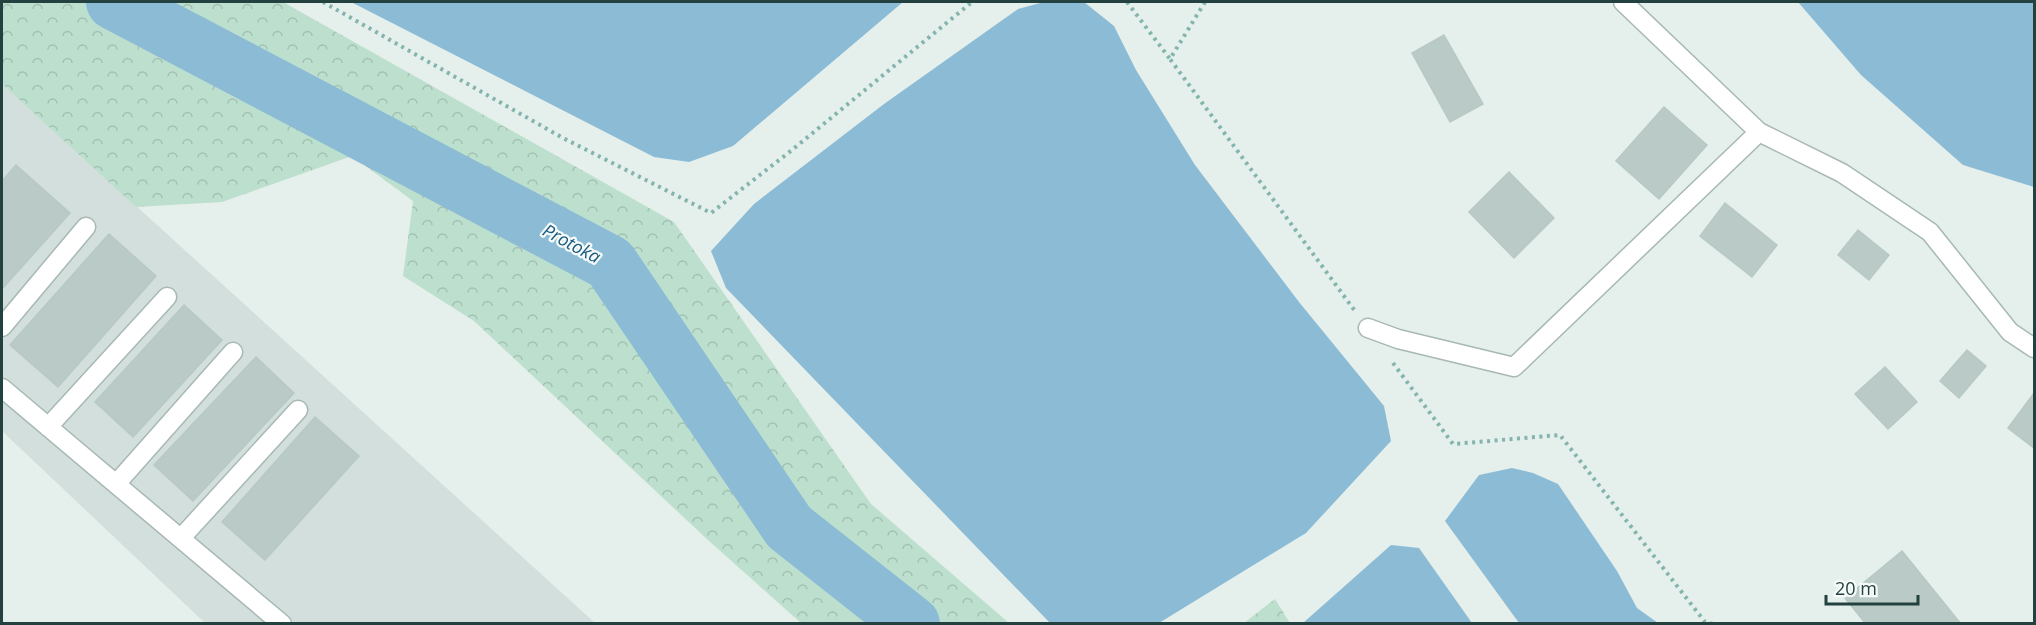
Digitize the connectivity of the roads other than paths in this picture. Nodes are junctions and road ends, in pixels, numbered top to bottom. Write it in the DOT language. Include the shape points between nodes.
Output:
graph roads {
  1 [pos="1623,2"];
  2 [pos="1759,132"];
  3 [pos="86,227"];
  4 [pos="167,297"];
  5 [pos="2,327"];
  6 [pos="1368,328"];
  7 [pos="2034,348"];
  8 [pos="233,352"];
  9 [pos="2,388"];
  10 [pos="298,410"];
  11 [pos="48,427"];
  12 [pos="116,484"];
  13 [pos="181,538"];
  14 [pos="282,624"];
  1 -- 2 [label="street"];
  2 -- 6 [label="street" via="1514,367"];
  2 -- 7 [label="street" via="1842,173 1930,232 2010,332"];
  3 -- 5 [label="street"];
  4 -- 11 [label="street"];
  8 -- 12 [label="street"];
  9 -- 11 [label="street"];
  10 -- 13 [label="street"];
  11 -- 12 [label="street"];
  12 -- 13 [label="street"];
  13 -- 14 [label="street"];
}
